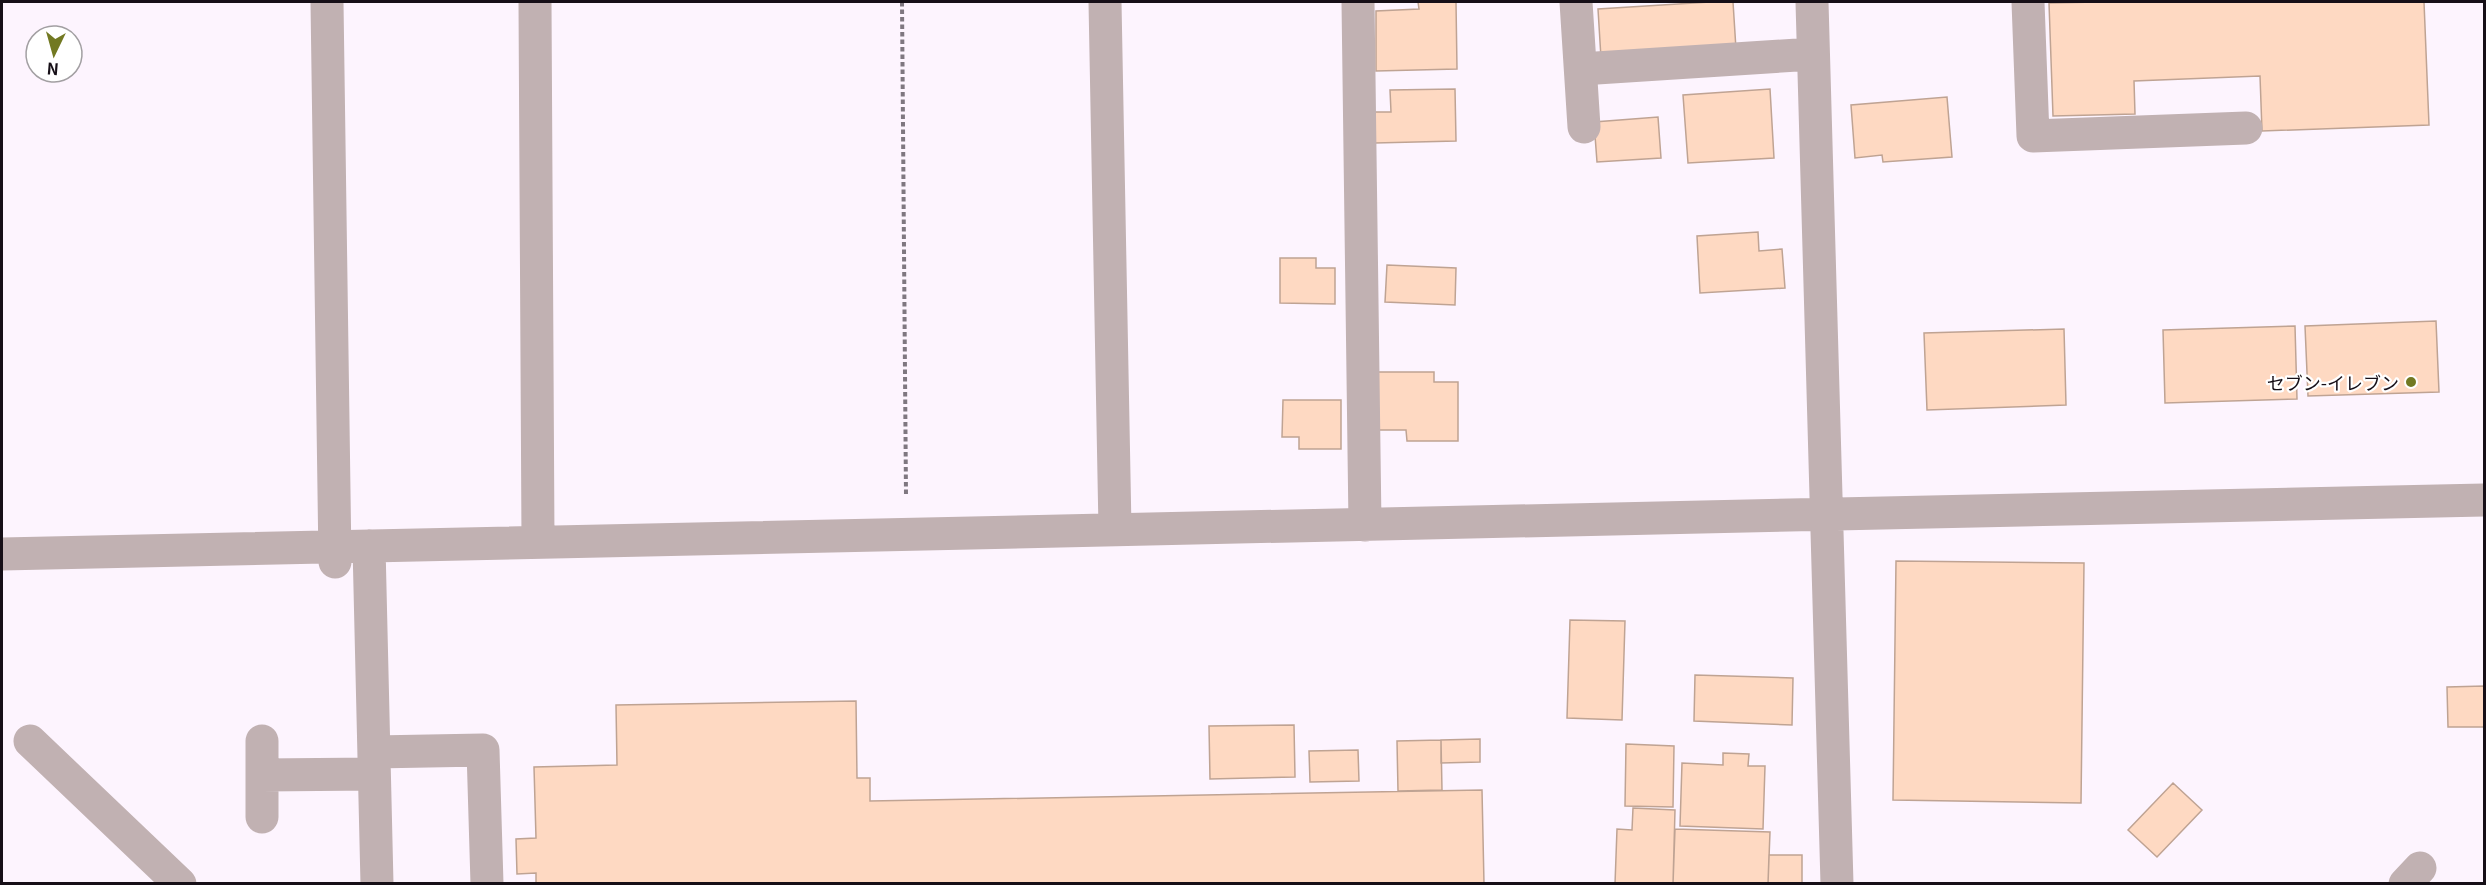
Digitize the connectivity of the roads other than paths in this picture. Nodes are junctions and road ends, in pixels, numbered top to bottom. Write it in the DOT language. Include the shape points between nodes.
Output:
graph roads {
  1 [pos="327,2"];
  2 [pos="535,2"];
  3 [pos="1105,2"];
  4 [pos="1358,2"];
  5 [pos="1576,2"];
  6 [pos="1812,2"];
  7 [pos="2028,2"];
  8 [pos="1813,54"];
  9 [pos="1581,69"];
  10 [pos="1584,127"];
  11 [pos="2246,128"];
  12 [pos="2484,500"];
  13 [pos="1828,515"];
  14 [pos="1365,525"];
  15 [pos="1116,529"];
  16 [pos="538,542"];
  17 [pos="369,546"];
  18 [pos="2,554"];
  19 [pos="335,554"];
  20 [pos="30,741"];
  21 [pos="262,741"];
  22 [pos="374,763"];
  23 [pos="262,775"];
  24 [pos="262,817"];
  25 [pos="180,884"];
  26 [pos="377,884"];
  27 [pos="487,884"];
  28 [pos="1837,884"];
  1 -- 19 [label="street"];
  2 -- 16 [label="street"];
  3 -- 15 [label="street"];
  4 -- 14 [label="street"];
  5 -- 9 [label="street"];
  6 -- 8 [label="street"];
  7 -- 11 [label="street" via="2033,136"];
  8 -- 9 [label="street"];
  8 -- 13 [label="street"];
  9 -- 10 [label="street"];
  12 -- 13 [label="street"];
  13 -- 14 [label="street"];
  13 -- 28 [label="street"];
  14 -- 15 [label="street"];
  15 -- 16 [label="street"];
  16 -- 17 [label="street"];
  17 -- 19 [label="street"];
  17 -- 22 [label="street"];
  18 -- 19 [label="street"];
  20 -- 25 [label="street"];
  21 -- 23 [label="street"];
  22 -- 23 [label="street"];
  22 -- 26 [label="street"];
  22 -- 27 [label="street" via="483,750"];
  23 -- 24 [label="street"];
}
